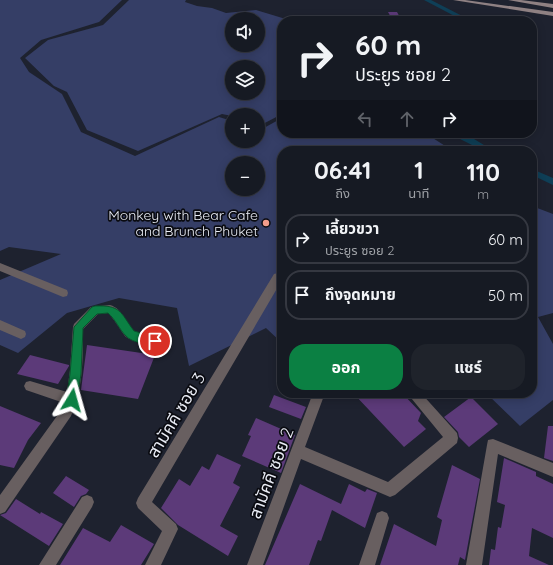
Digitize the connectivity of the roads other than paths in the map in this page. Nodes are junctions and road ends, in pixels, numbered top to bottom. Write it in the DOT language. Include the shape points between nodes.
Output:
graph roads {
  1 [pos="455,0"];
  2 [pos="471,0"];
  3 [pos="491,0"];
  4 [pos="510,0"];
  5 [pos="553,10"];
  6 [pos="0,266"];
  7 [pos="277,280"];
  8 [pos="63,293"];
  9 [pos="0,325"];
  10 [pos="22,334"];
  11 [pos="163,342"];
  12 [pos="30,386"];
  13 [pos="317,398"];
  14 [pos="417,398"];
  15 [pos="72,400"];
  16 [pos="299,452"];
  17 [pos="553,470"];
  18 [pos="87,502"];
  19 [pos="0,507"];
  20 [pos="382,518"];
  21 [pos="47,565"];
  22 [pos="153,565"];
  23 [pos="255,565"];
  24 [pos="368,565"];
  25 [pos="474,565"];
  1 -- 5 [label="main road"];
  2 -- 5 [label="main road"];
  3 -- 5 [label="main road"];
  4 -- 5 [label="main road"];
  6 -- 8 [label="street"];
  7 -- 22 [label="street, สามัคคี ซอย 3" via="143,503 171,529"];
  9 -- 10 [label="street"];
  11 -- 15 [label="street" via="130,334 118,316 110,310 95,310 78,327"];
  12 -- 15 [label="street"];
  13 -- 16 [label="street, สามัคคี ซอย 2"];
  14 -- 16 [label="street" via="452,438 390,490"];
  15 -- 19 [label="street" via="67,412"];
  16 -- 23 [label="street, สามัคคี ซอย 2"];
  17 -- 25 [label="street" via="493,444"];
  18 -- 21 [label="street"];
  20 -- 24 [label="street"];
}
